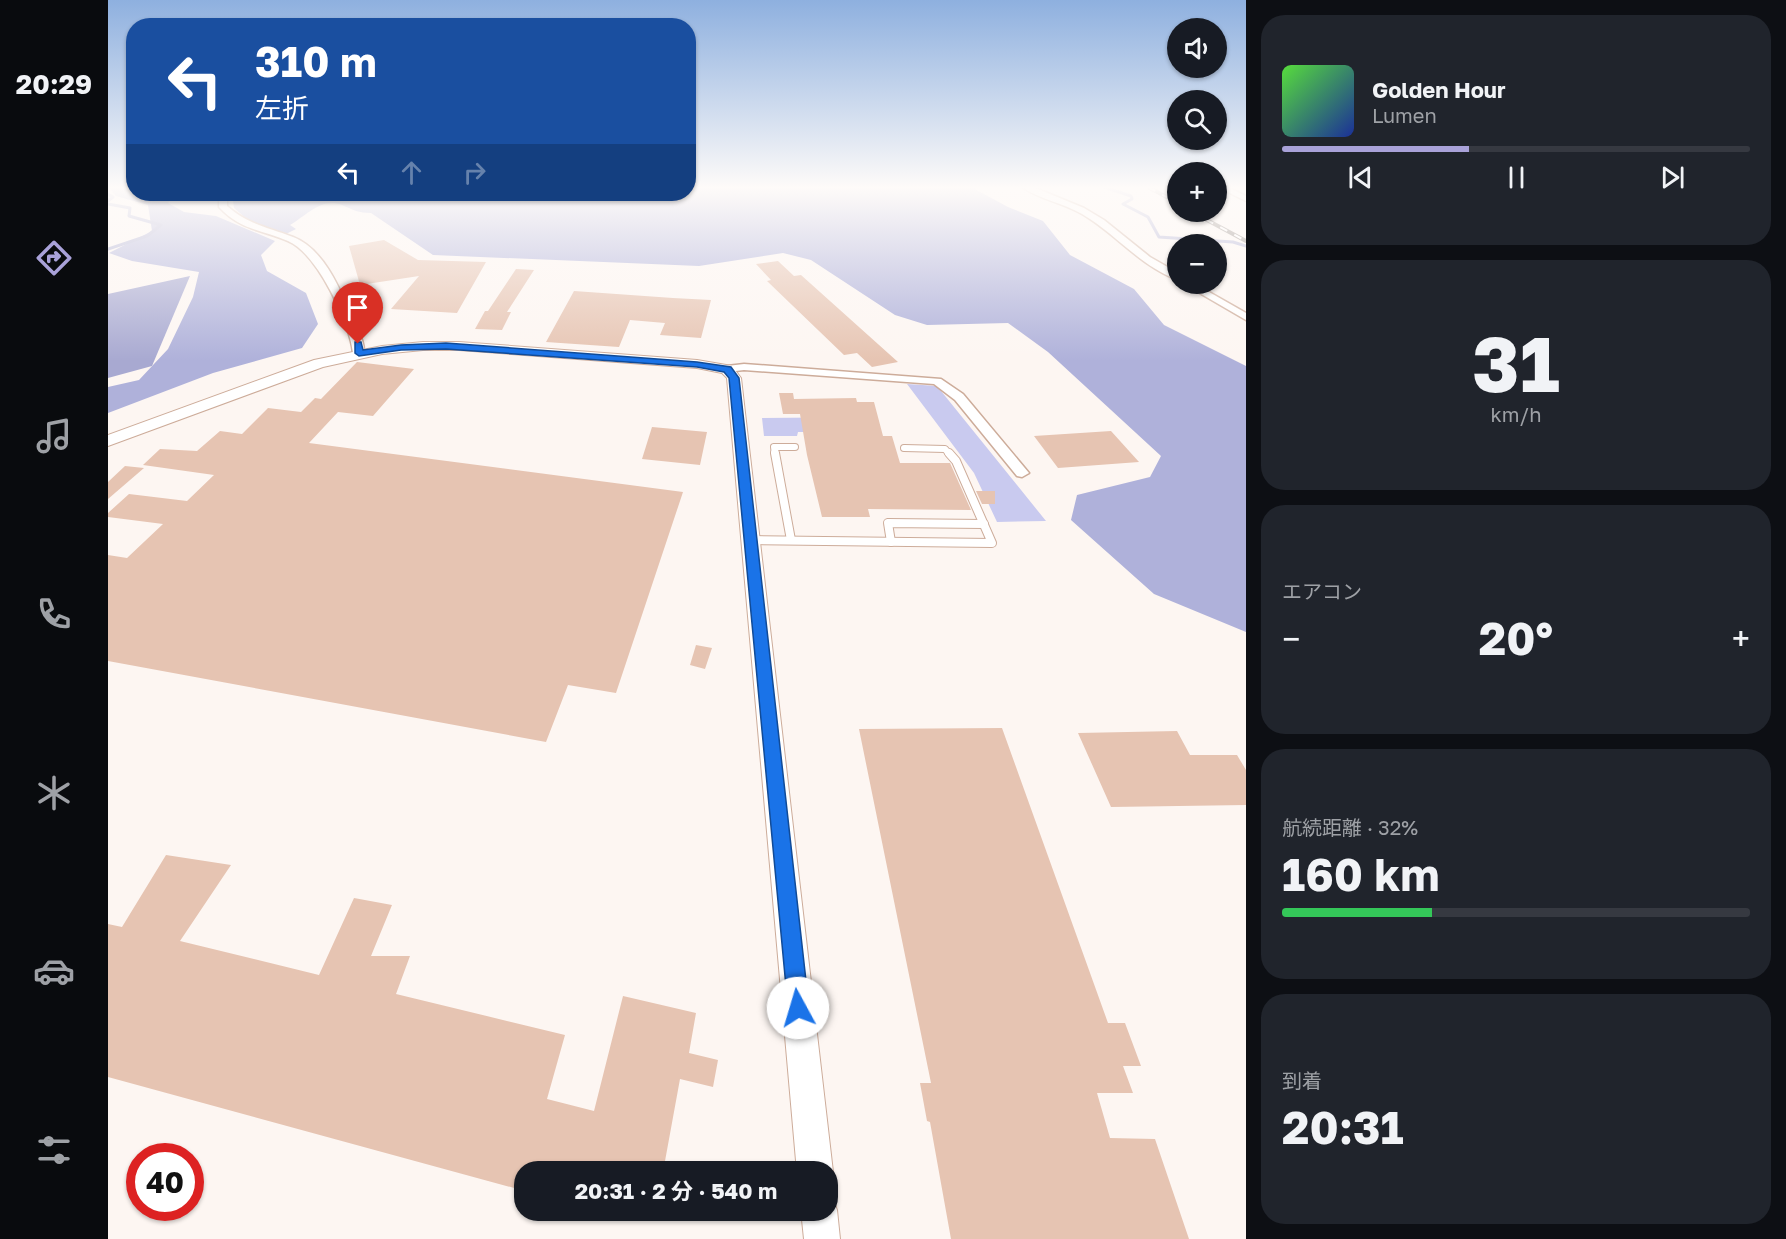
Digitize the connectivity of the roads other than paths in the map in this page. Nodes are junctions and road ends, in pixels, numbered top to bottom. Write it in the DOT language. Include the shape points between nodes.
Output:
graph roads {
  1 [pos="300,245"];
  2 [pos="1129,245"];
  3 [pos="1167,271"];
  4 [pos="1206,294"];
  5 [pos="1246,317"];
  6 [pos="359,353"];
  7 [pos="728,369"];
  8 [pos="108,441"];
  9 [pos="795,447"];
  10 [pos="904,448"];
  11 [pos="1022,473"];
  12 [pos="984,524"];
  13 [pos="751,540"];
  14 [pos="791,540"];
  15 [pos="891,542"];
  16 [pos="814,1161"];
  17 [pos="820,1221"];
  18 [pos="822,1239"];
  1 -- 6 [label="street" via="325,271"];
  2 -- 3 [label="street"];
  4 -- 5 [label="street"];
  6 -- 7 [label="street" via="452,346"];
  6 -- 8 [label="street" via="309,367"];
  7 -- 11 [label="street" via="937,381 959,398"];
  7 -- 13 [label="street" via="734,378"];
  9 -- 14 [label="lane" via="774,447"];
  10 -- 12 [label="lane" via="945,449 956,461"];
  12 -- 15 [label="lane" via="888,523"];
  12 -- 15 [label="lane" via="992,543"];
  13 -- 14 [label="lane"];
  13 -- 16 [label="street"];
  14 -- 15 [label="lane"];
  17 -- 18 [label="street"];
}
